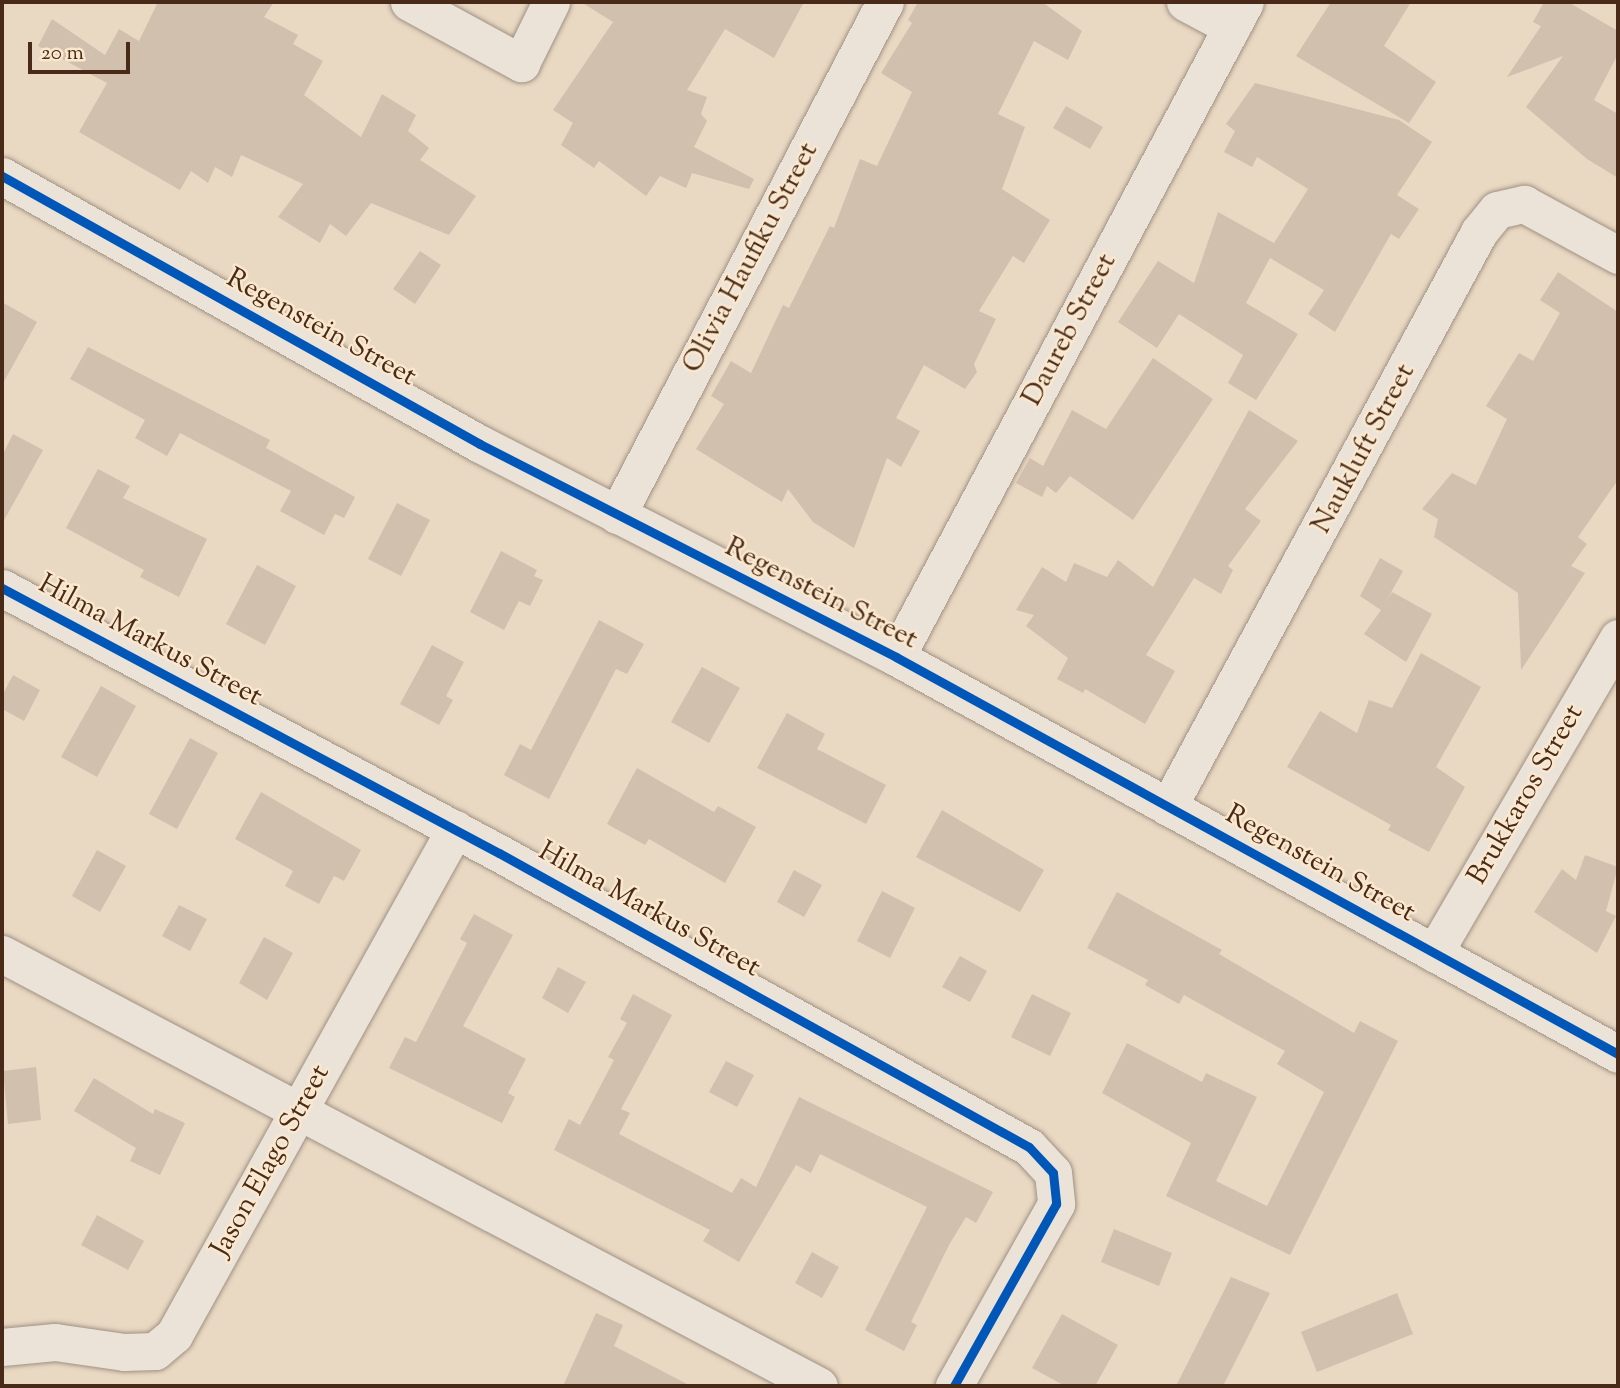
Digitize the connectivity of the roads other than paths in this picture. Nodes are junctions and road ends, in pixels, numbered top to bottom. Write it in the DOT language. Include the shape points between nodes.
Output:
graph roads {
  1 [pos="409,2"];
  2 [pos="551,2"];
  3 [pos="885,2"];
  4 [pos="1185,2"];
  5 [pos="1238,14"];
  6 [pos="2,176"];
  7 [pos="1618,255"];
  8 [pos="617,515"];
  9 [pos="2,588"];
  10 [pos="1618,638"];
  11 [pos="896,657"];
  12 [pos="1168,807"];
  13 [pos="455,830"];
  14 [pos="1434,953"];
  15 [pos="2,954"];
  16 [pos="1618,1054"];
  17 [pos="300,1111"];
  18 [pos="2,1347"];
  19 [pos="819,1386"];
  20 [pos="954,1386"];
  1 -- 2 [label="street" via="521,63"];
  3 -- 8 [label="street, Olivia Haufiku Street"];
  4 -- 5 [label="street"];
  5 -- 11 [label="street, Daureb Street"];
  6 -- 8 [label="street, Regenstein Street"];
  7 -- 12 [label="street, Naukluft Street" via="1524,204 1497,210 1479,232"];
  8 -- 11 [label="street, Regenstein Street"];
  9 -- 13 [label="street, Hilma Markus Street"];
  10 -- 14 [label="street, Brukkaros Street"];
  11 -- 12 [label="street, Regenstein Street"];
  12 -- 14 [label="street, Regenstein Street"];
  13 -- 17 [label="street, Jason Elago Street"];
  13 -- 20 [label="street, Hilma Markus Street" via="1029,1147 1053,1173 1056,1204"];
  14 -- 16 [label="street, Regenstein Street"];
  15 -- 17 [label="street"];
  17 -- 18 [label="street, Jason Elago Street" via="174,1335 156,1351 124,1352 55,1342"];
  17 -- 19 [label="street"];
}
